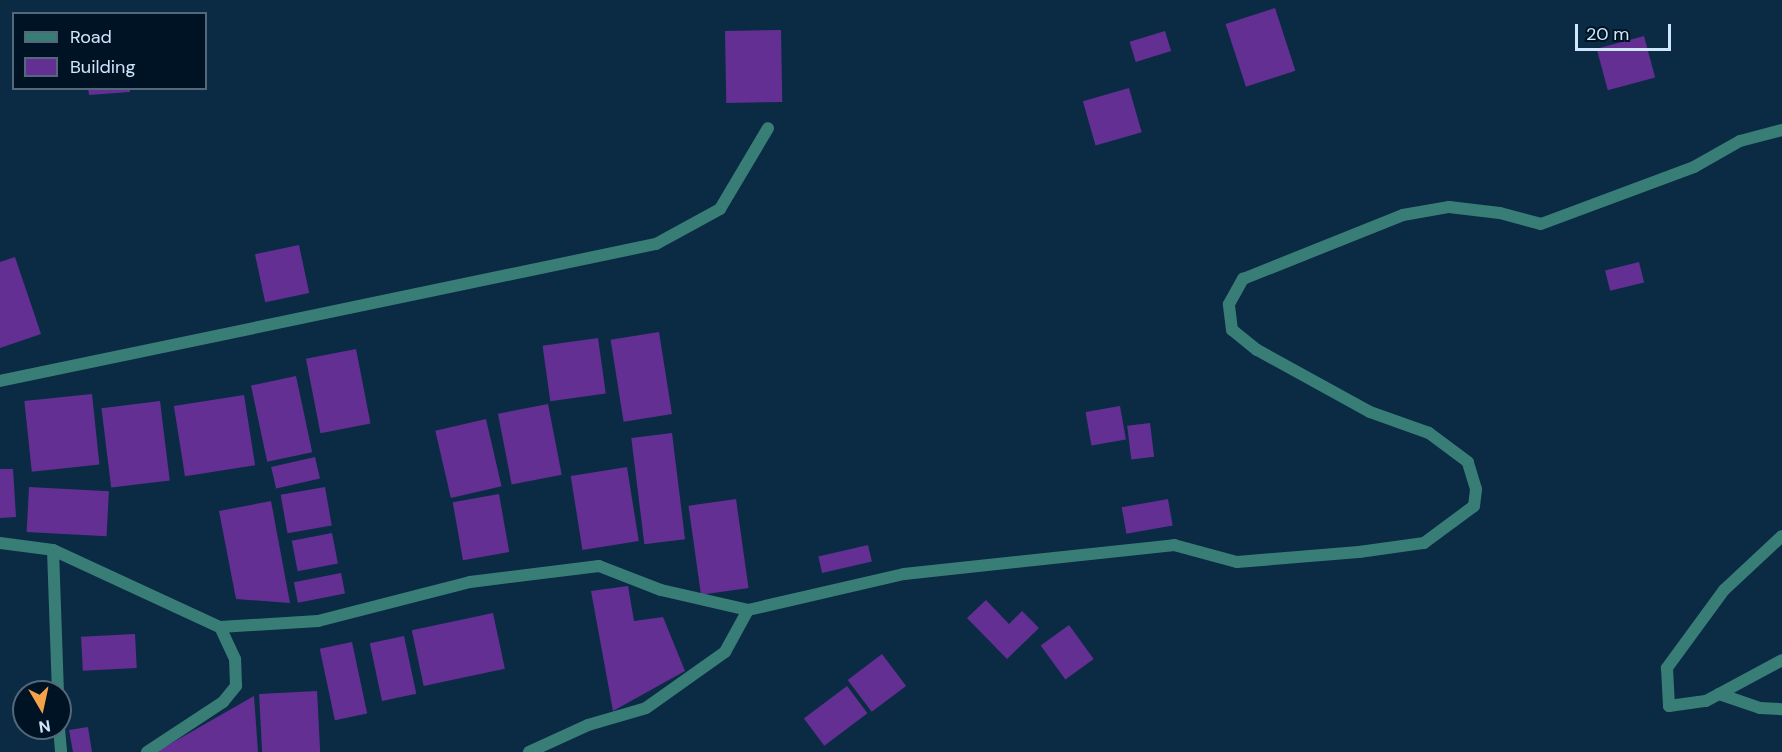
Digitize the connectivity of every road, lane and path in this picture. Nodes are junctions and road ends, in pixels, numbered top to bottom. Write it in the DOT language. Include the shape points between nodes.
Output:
graph roads {
  1 [pos="768,128"];
  2 [pos="1782,130"];
  3 [pos="0,381"];
  4 [pos="1782,536"];
  5 [pos="0,543"];
  6 [pos="53,550"];
  7 [pos="748,610"];
  8 [pos="220,627"];
  9 [pos="1782,660"];
  10 [pos="58,680"];
  11 [pos="1719,694"];
  12 [pos="1782,709"];
  13 [pos="147,752"];
  14 [pos="529,752"];
  1 -- 3 [label="street" via="720,209 656,244"];
  2 -- 7 [label="street" via="1740,141 1694,167 1541,224 1500,213 1449,207 1403,215 1243,279 1229,304 1232,330 1257,350 1370,412 1429,432 1468,462 1476,489 1474,506 1424,543 1237,561 1174,545 904,574"];
  4 -- 11 [label="street" via="1724,590 1667,668 1669,706 1706,701"];
  5 -- 6 [label="street"];
  6 -- 8 [label="street"];
  6 -- 10 [label="street"];
  7 -- 8 [label="street" via="661,590 599,566 470,582 318,621"];
  7 -- 14 [label="street" via="725,652 646,708 588,725"];
  8 -- 13 [label="street" via="235,658 236,686 223,702"];
  9 -- 11 [label="street"];
  11 -- 12 [label="street" via="1760,708"];
}
